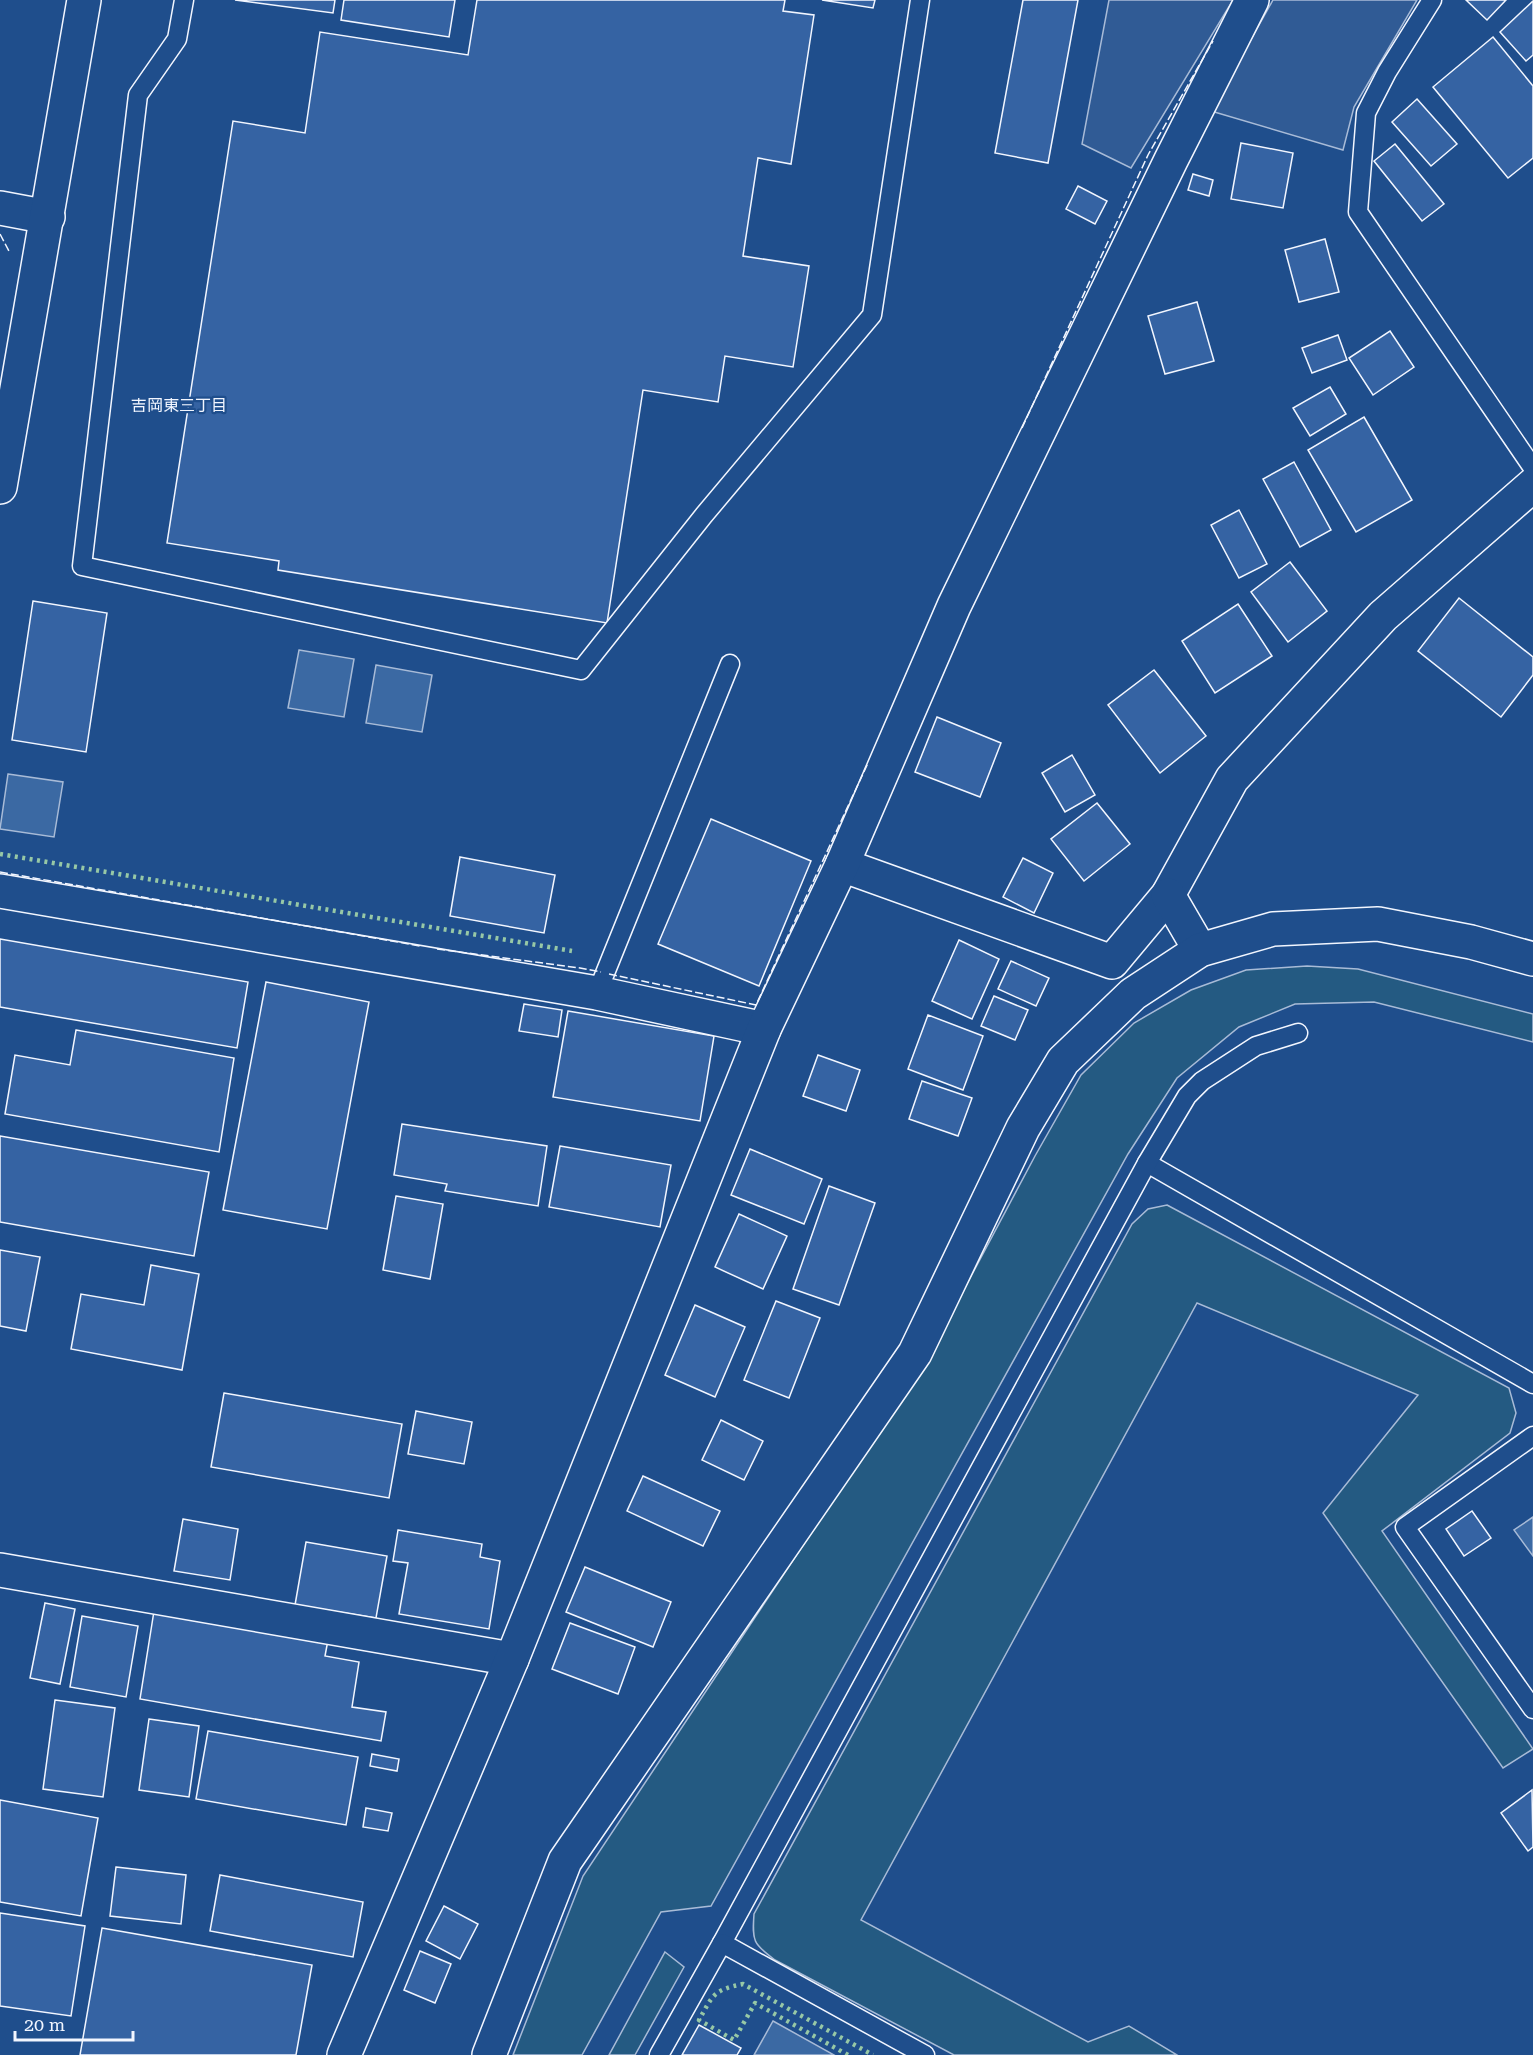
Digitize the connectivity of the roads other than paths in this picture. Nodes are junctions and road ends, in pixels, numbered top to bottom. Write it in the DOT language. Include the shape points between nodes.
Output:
graph roads {
  1 [pos="84,0"];
  2 [pos="184,0"];
  3 [pos="920,0"];
  4 [pos="1252,0"];
  5 [pos="1432,0"];
  6 [pos="0,208"];
  7 [pos="48,217"];
  8 [pos="1533,468"];
  9 [pos="1533,485"];
  10 [pos="0,487"];
  11 [pos="730,664"];
  12 [pos="842,865"];
  13 [pos="0,891"];
  14 [pos="1168,895"];
  15 [pos="1200,950"];
  16 [pos="1533,959"];
  17 [pos="597,993"];
  18 [pos="764,1029"];
  19 [pos="1298,1033"];
  20 [pos="1147,1163"];
  21 [pos="1533,1384"];
  22 [pos="1533,1436"];
  23 [pos="0,1570"];
  24 [pos="512,1659"];
  25 [pos="1533,1708"];
  26 [pos="722,1943"];
  27 [pos="344,2055"];
  28 [pos="489,2055"];
  29 [pos="659,2055"];
  30 [pos="925,2055"];
  1 -- 7 [label="street"];
  2 -- 3 [label="lane" via="177,39 138,94 82,566 581,669 872,315"];
  4 -- 12 [label="street" via="954,606"];
  5 -- 8 [label="lane" via="1365,113 1358,212"];
  6 -- 7 [label="street"];
  7 -- 10 [label="street"];
  9 -- 14 [label="street" via="1383,616 1232,779"];
  11 -- 17 [label="lane"];
  12 -- 14 [label="street" via="1112,962"];
  12 -- 18 [label="street"];
  13 -- 17 [label="street"];
  14 -- 15 [label="street"];
  15 -- 16 [label="street" via="1273,929 1377,924 1471,942"];
  15 -- 28 [label="street" via="1133,994 1063,1061 1023,1128 915,1353 565,1861"];
  17 -- 18 [label="street"];
  18 -- 24 [label="street"];
  19 -- 20 [label="lane" via="1256,1046 1202,1081 1187,1096"];
  20 -- 21 [label="lane"];
  20 -- 26 [label="lane"];
  22 -- 25 [label="lane" via="1405,1527"];
  23 -- 24 [label="street"];
  24 -- 27 [label="street"];
  26 -- 29 [label="lane"];
  26 -- 30 [label="lane"];
}
